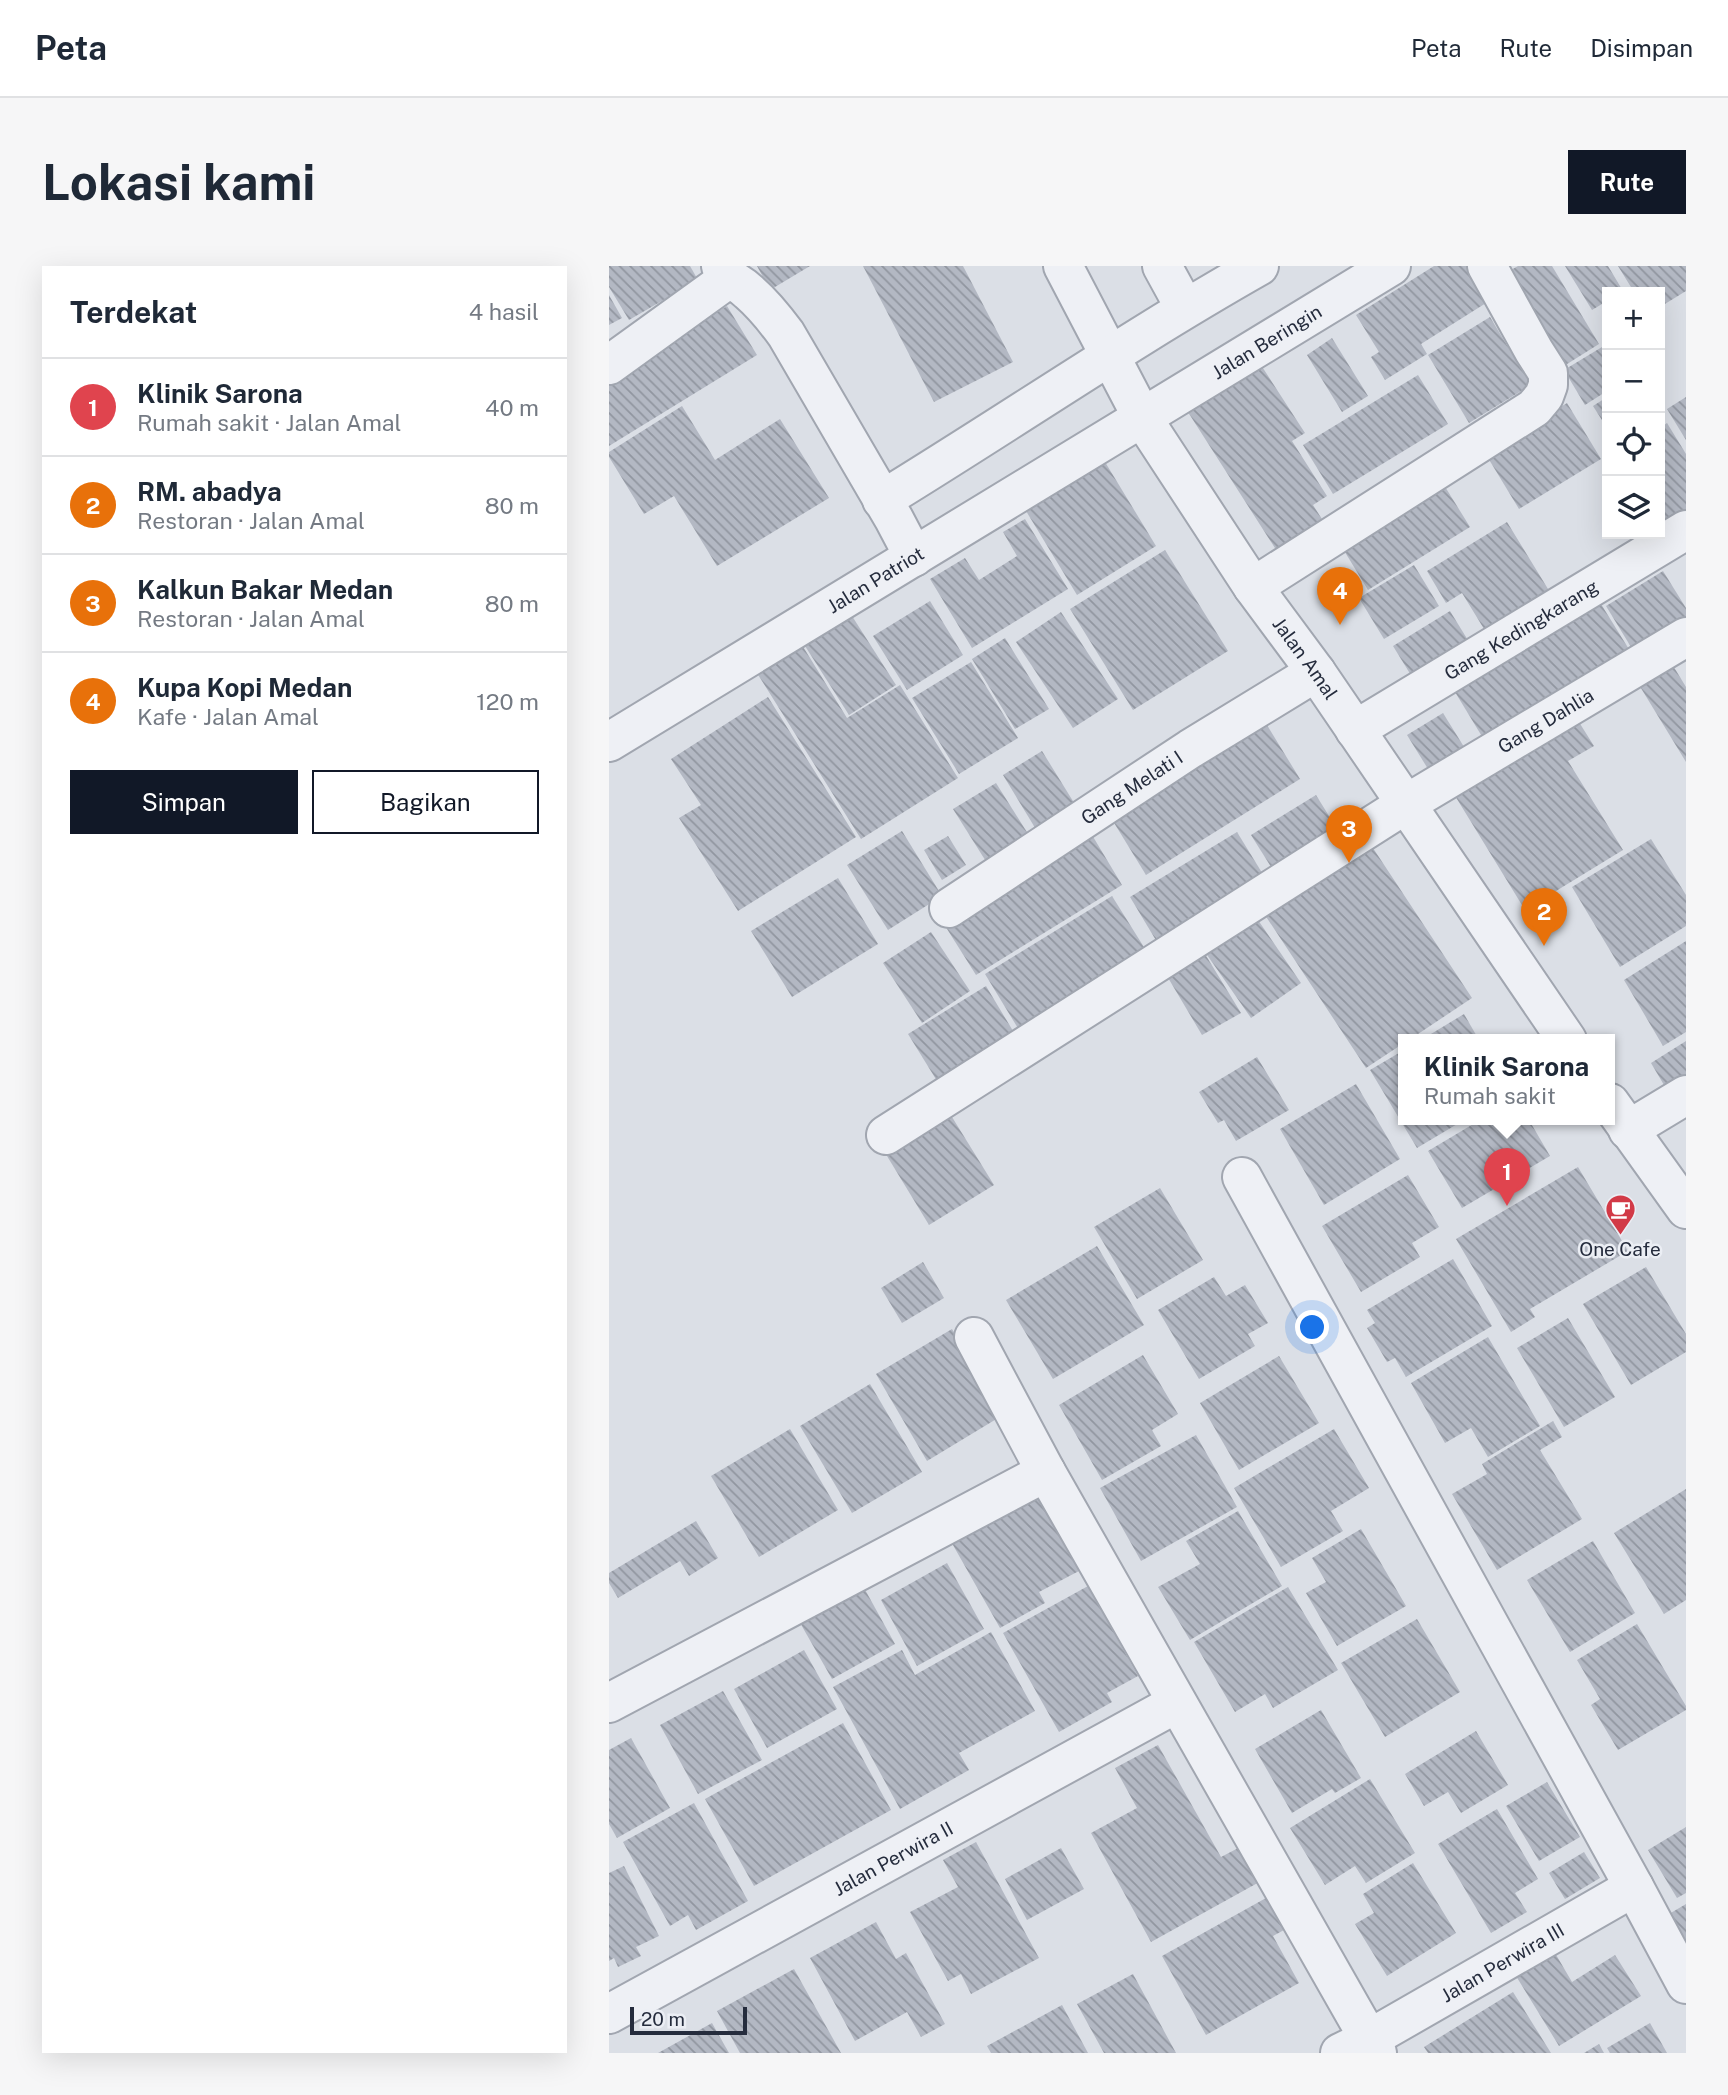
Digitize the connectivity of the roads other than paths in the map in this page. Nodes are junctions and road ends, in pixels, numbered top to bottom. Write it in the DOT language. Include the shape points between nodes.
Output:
graph roads {
  1 [pos="1063,266"];
  2 [pos="1162,266"];
  3 [pos="1259,266"];
  4 [pos="1391,266"];
  5 [pos="1487,266"];
  6 [pos="725,272"];
  7 [pos="1185,308"];
  8 [pos="1108,355"];
  9 [pos="609,365"];
  10 [pos="1143,419"];
  11 [pos="882,500"];
  12 [pos="1686,530"];
  13 [pos="914,557"];
  14 [pos="1253,587"];
  15 [pos="1686,637"];
  16 [pos="1316,672"];
  17 [pos="1355,730"];
  18 [pos="609,742"];
  19 [pos="1406,804"];
  20 [pos="949,908"];
  21 [pos="1563,1034"];
  22 [pos="1686,1096"];
  23 [pos="1619,1117"];
  24 [pos="886,1135"];
  25 [pos="1242,1177"];
  26 [pos="1686,1209"];
  27 [pos="974,1337"];
  28 [pos="1046,1472"];
  29 [pos="609,1703"];
  30 [pos="1177,1703"];
  31 [pos="1635,1886"];
  32 [pos="1686,1984"];
  33 [pos="609,2014"];
  34 [pos="1362,2048"];
  1 -- 8 [label="street, Jalan Amal"];
  2 -- 7 [label="street"];
  3 -- 7 [label="street"];
  4 -- 10 [label="street, Jalan Beringin"];
  5 -- 14 [label="street" via="1548,373 1544,396 1534,408"];
  6 -- 9 [label="street"];
  6 -- 11 [label="street" via="772,313"];
  7 -- 8 [label="street"];
  8 -- 10 [label="street, Jalan Amal"];
  8 -- 11 [label="street"];
  10 -- 13 [label="street, Jalan Patriot"];
  10 -- 14 [label="street, Jalan Amal"];
  11 -- 13 [label="street"];
  12 -- 17 [label="street, Gang Kedingkarang"];
  13 -- 18 [label="street, Jalan Patriot"];
  14 -- 16 [label="street, Jalan Amal"];
  15 -- 19 [label="street, Gang Dahlia"];
  16 -- 17 [label="street, Jalan Amal"];
  16 -- 20 [label="street, Gang Melati I"];
  17 -- 19 [label="street, Jalan Amal"];
  19 -- 21 [label="street, Jalan Amal"];
  19 -- 24 [label="street, Gang Dahlia"];
  22 -- 23 [label="street"];
  23 -- 26 [label="street"];
  25 -- 31 [label="street"];
  27 -- 28 [label="street"];
  28 -- 29 [label="street"];
  28 -- 30 [label="street"];
  30 -- 33 [label="street, Jalan Perwira II"];
  30 -- 34 [label="street"];
  31 -- 32 [label="street"];
  31 -- 34 [label="street, Jalan Perwira III"];
}
